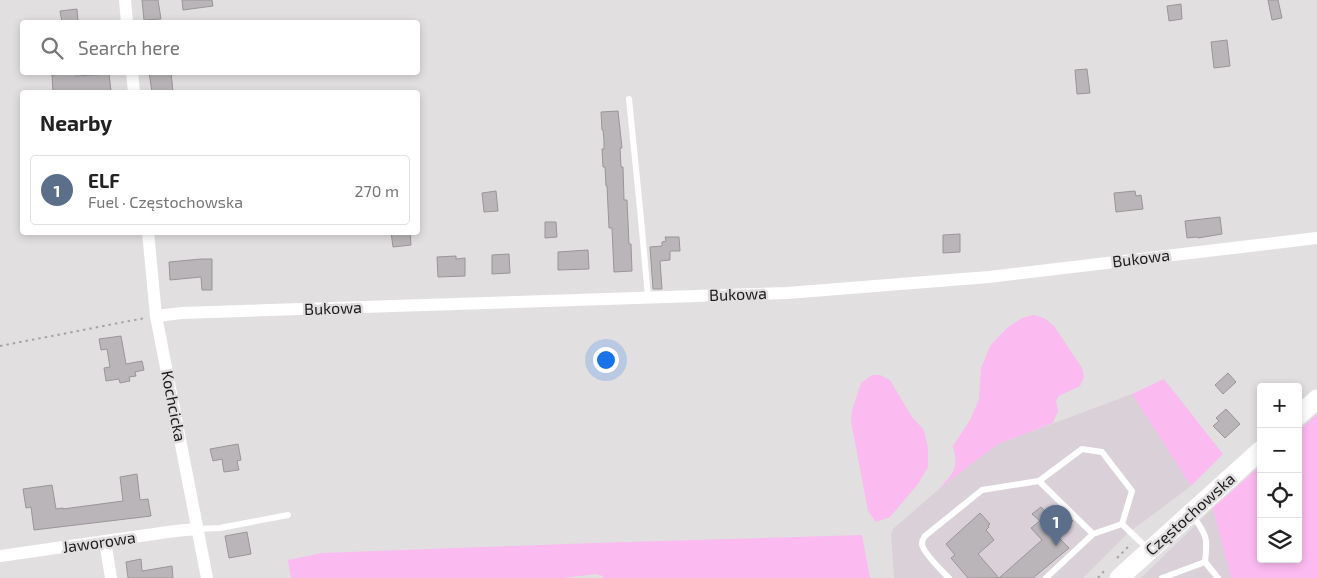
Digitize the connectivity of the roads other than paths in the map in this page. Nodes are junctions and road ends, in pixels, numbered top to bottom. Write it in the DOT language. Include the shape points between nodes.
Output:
graph roads {
  1 [pos="125,0"];
  2 [pos="127,20"];
  3 [pos="132,75"];
  4 [pos="134,90"];
  5 [pos="630,99"];
  6 [pos="148,235"];
  7 [pos="1317,238"];
  8 [pos="648,297"];
  9 [pos="156,316"];
  10 [pos="1317,398"];
  11 [pos="1302,412"];
  12 [pos="1257,454"];
  13 [pos="1039,481"];
  14 [pos="1191,514"];
  15 [pos="288,515"];
  16 [pos="1122,524"];
  17 [pos="197,529"];
  18 [pos="1093,534"];
  19 [pos="105,541"];
  20 [pos="1150,551"];
  21 [pos="0,556"];
  22 [pos="1205,562"];
  23 [pos="111,578"];
  24 [pos="207,578"];
  25 [pos="949,578"];
  26 [pos="1046,578"];
  27 [pos="1119,578"];
  28 [pos="1162,578"];
  29 [pos="1218,578"];
  1 -- 2 [label="street"];
  3 -- 4 [label="street"];
  5 -- 8 [label="lane"];
  6 -- 9 [label="street, Kochcicka"];
  7 -- 8 [label="street, Bukowa" via="989,277 787,293"];
  8 -- 9 [label="street, Bukowa"];
  9 -- 17 [label="street, Kochcicka"];
  10 -- 11 [label="main road"];
  12 -- 14 [label="main road, Częstochowska"];
  13 -- 16 [label="lane" via="1082,449 1102,452 1132,491"];
  13 -- 18 [label="lane"];
  13 -- 25 [label="lane" via="982,490 925,536 922,546 925,552"];
  14 -- 20 [label="main road, Częstochowska"];
  14 -- 22 [label="lane" via="1206,536"];
  15 -- 17 [label="lane" via="220,528"];
  16 -- 18 [label="lane"];
  16 -- 20 [label="lane"];
  17 -- 19 [label="street, Jaworowa"];
  17 -- 24 [label="street, Kochcicka"];
  18 -- 26 [label="lane"];
  19 -- 21 [label="street, Jaworowa"];
  19 -- 23 [label="street"];
  20 -- 27 [label="main road, Częstochowska"];
  22 -- 28 [label="lane"];
  22 -- 29 [label="lane"];
}
